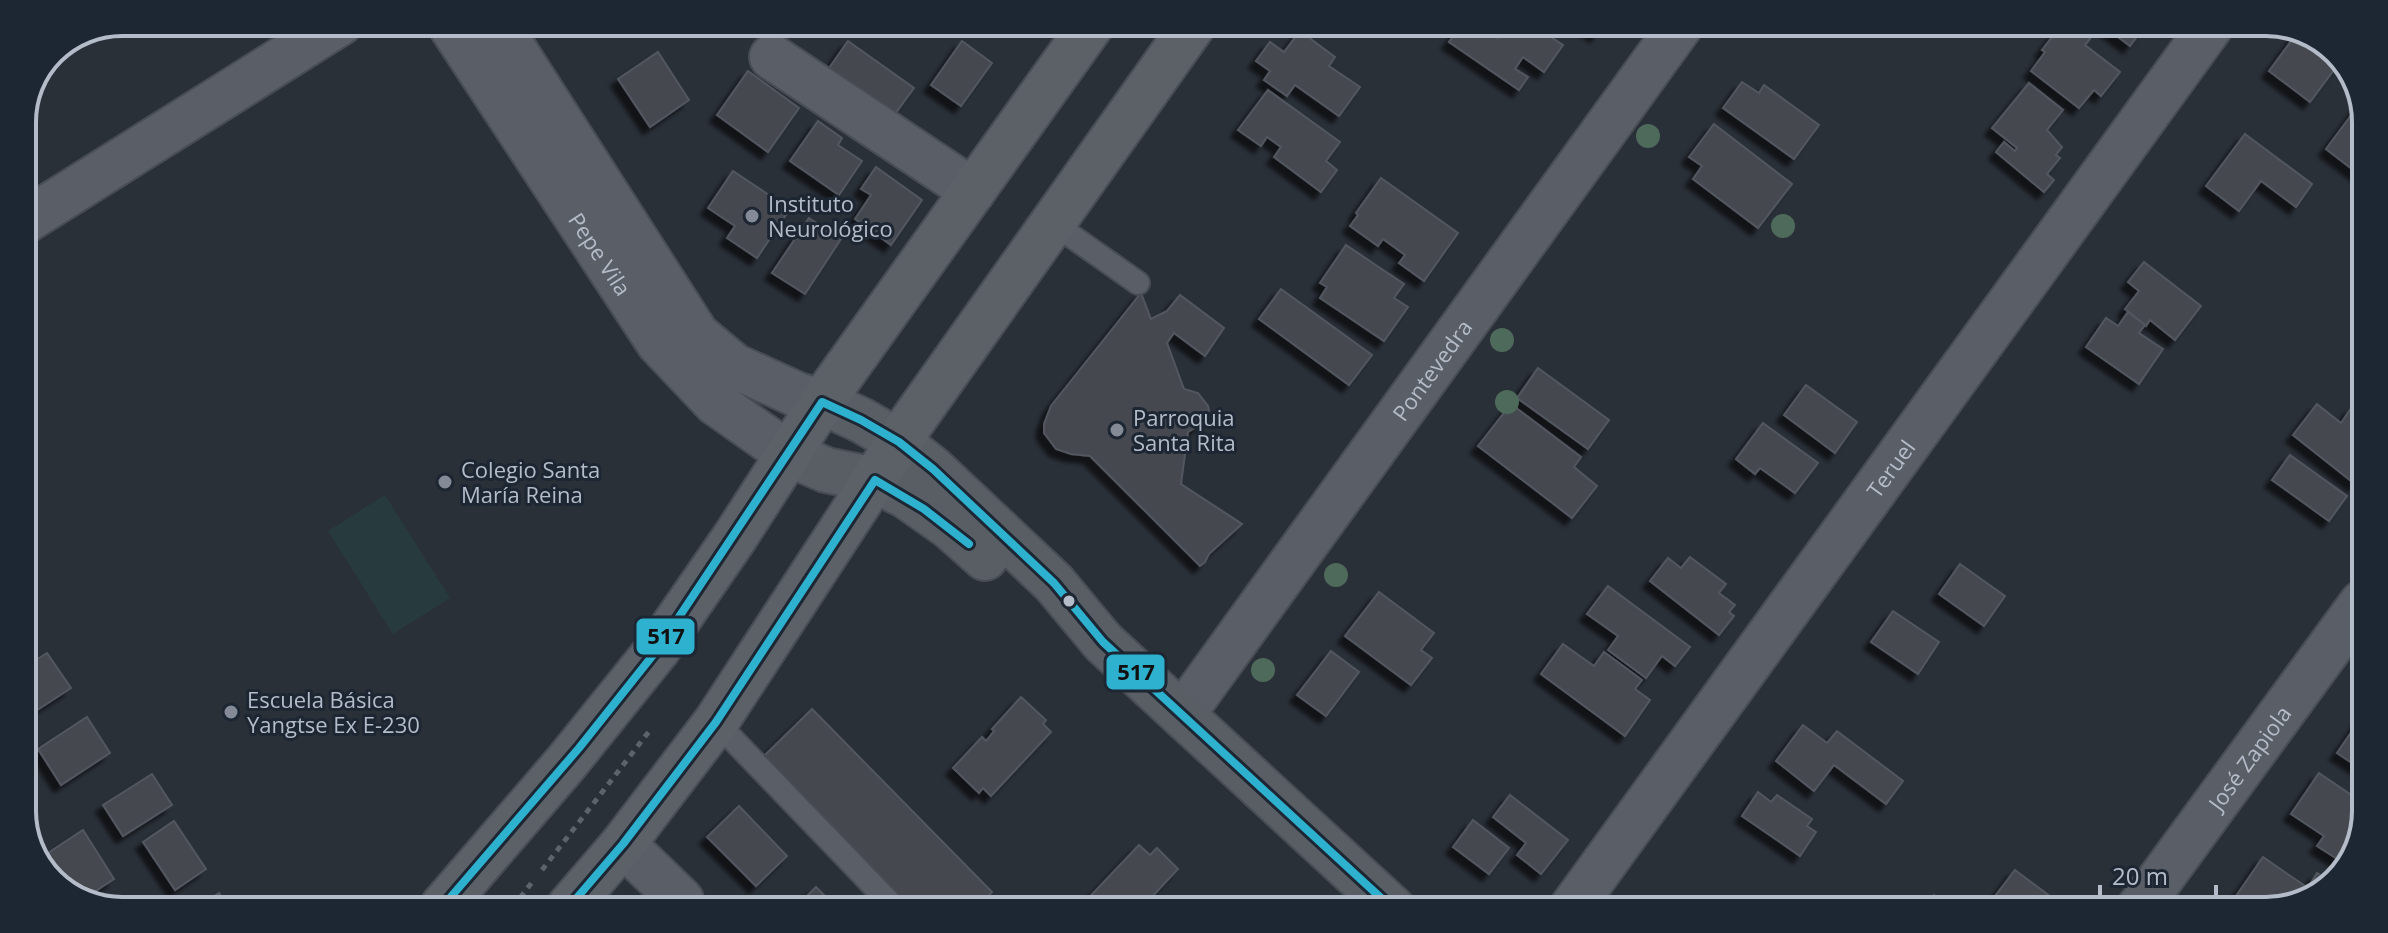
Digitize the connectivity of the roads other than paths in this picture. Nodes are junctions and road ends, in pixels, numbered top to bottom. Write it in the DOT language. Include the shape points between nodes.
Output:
graph roads {
  1 [pos="319,36"];
  2 [pos="458,36"];
  3 [pos="505,36"];
  4 [pos="1083,36"];
  5 [pos="1185,36"];
  6 [pos="1673,36"];
  7 [pos="2203,36"];
  8 [pos="772,57"];
  9 [pos="973,191"];
  10 [pos="36,214"];
  11 [pos="1053,223"];
  12 [pos="1138,283"];
  13 [pos="822,402"];
  14 [pos="899,442"];
  15 [pos="787,453"];
  16 [pos="875,480"];
  17 [pos="2352,617"];
  18 [pos="1103,642"];
  19 [pos="1182,715"];
  20 [pos="716,722"];
  21 [pos="623,844"];
  22 [pos="451,897"];
  23 [pos="578,897"];
  24 [pos="678,897"];
  25 [pos="884,897"];
  26 [pos="1380,897"];
  27 [pos="1580,897"];
  28 [pos="2147,897"];
  1 -- 10 [label="street"];
  2 -- 15 [label="street, Pepe Vila" via="659,343 716,403"];
  3 -- 13 [label="street, Pepe Vila" via="697,335 734,366"];
  4 -- 9 [label="main road"];
  5 -- 11 [label="main road"];
  6 -- 19 [label="street, Pontevedra"];
  7 -- 27 [label="street, Teruel"];
  8 -- 9 [label="street"];
  9 -- 13 [label="main road"];
  11 -- 12 [label="lane"];
  11 -- 14 [label="main road"];
  13 -- 14 [label="street"];
  13 -- 15 [label="main road"];
  14 -- 16 [label="main road"];
  14 -- 18 [label="street" via="1054,583"];
  15 -- 16 [label="street" via="826,470"];
  15 -- 22 [label="main road" via="657,650"];
  16 -- 18 [label="street" via="950,527 1035,603"];
  16 -- 20 [label="main road"];
  17 -- 28 [label="street, José Zapiola"];
  18 -- 19 [label="street"];
  19 -- 26 [label="street"];
  20 -- 21 [label="main road"];
  20 -- 25 [label="lane"];
  21 -- 23 [label="main road"];
  21 -- 24 [label="street"];
}
